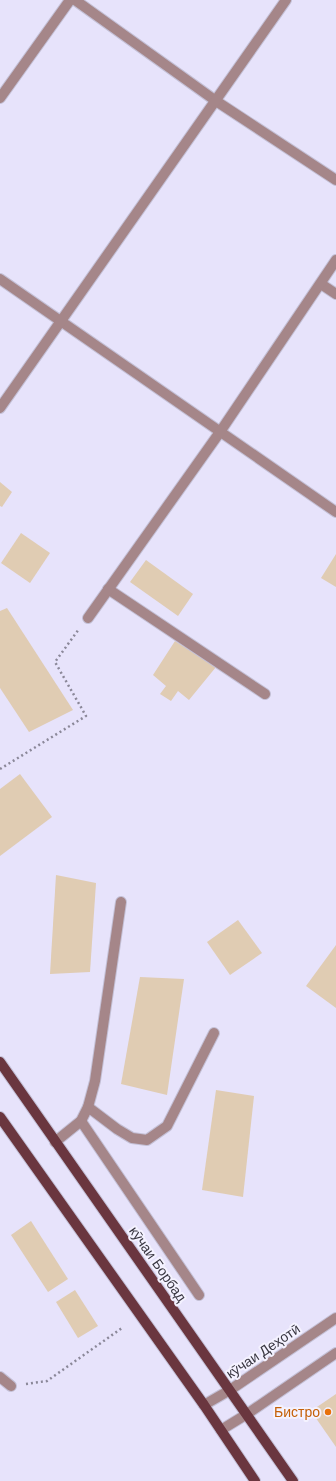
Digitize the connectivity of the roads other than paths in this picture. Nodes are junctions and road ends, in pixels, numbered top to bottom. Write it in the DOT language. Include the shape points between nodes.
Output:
graph roads {
  1 [pos="70,0"];
  2 [pos="75,0"];
  3 [pos="286,0"];
  4 [pos="0,98"];
  5 [pos="216,101"];
  6 [pos="336,180"];
  7 [pos="336,260"];
  8 [pos="0,279"];
  9 [pos="321,284"];
  10 [pos="336,294"];
  11 [pos="61,322"];
  12 [pos="0,408"];
  13 [pos="220,432"];
  14 [pos="336,512"];
  15 [pos="108,589"];
  16 [pos="88,618"];
  17 [pos="265,694"];
  18 [pos="121,902"];
  19 [pos="214,1033"];
  20 [pos="0,1062"];
  21 [pos="88,1107"];
  22 [pos="0,1117"];
  23 [pos="81,1121"];
  24 [pos="55,1142"];
  25 [pos="199,1295"];
  26 [pos="336,1318"];
  27 [pos="336,1353"];
  28 [pos="0,1377"];
  29 [pos="11,1386"];
  30 [pos="230,1390"];
  31 [pos="204,1405"];
  32 [pos="247,1414"];
  33 [pos="221,1430"];
  34 [pos="255,1481"];
  35 [pos="293,1481"];
  1 -- 4 [label="street"];
  2 -- 5 [label="street"];
  3 -- 5 [label="street"];
  5 -- 6 [label="street"];
  5 -- 11 [label="street"];
  7 -- 9 [label="street"];
  8 -- 11 [label="street"];
  9 -- 10 [label="street"];
  9 -- 13 [label="street"];
  11 -- 12 [label="street"];
  11 -- 13 [label="street"];
  13 -- 14 [label="street"];
  13 -- 15 [label="street"];
  15 -- 16 [label="street"];
  15 -- 17 [label="street"];
  18 -- 21 [label="street" via="95,1081"];
  19 -- 21 [label="street" via="167,1126 147,1140 132,1138"];
  20 -- 24 [label="main road, кӯчаи Борбад"];
  21 -- 23 [label="street"];
  22 -- 31 [label="main road"];
  23 -- 24 [label="street"];
  23 -- 25 [label="street"];
  24 -- 30 [label="main road, кӯчаи Борбад"];
  26 -- 30 [label="street, кӯчаи Деҳотӣ"];
  27 -- 32 [label="street"];
  28 -- 29 [label="street"];
  30 -- 31 [label="street, кӯчаи Деҳотӣ"];
  30 -- 32 [label="main road, кӯчаи Борбад"];
  31 -- 33 [label="main road"];
  32 -- 33 [label="street"];
  32 -- 35 [label="main road, кӯчаи Борбад"];
  33 -- 34 [label="main road"];
}
